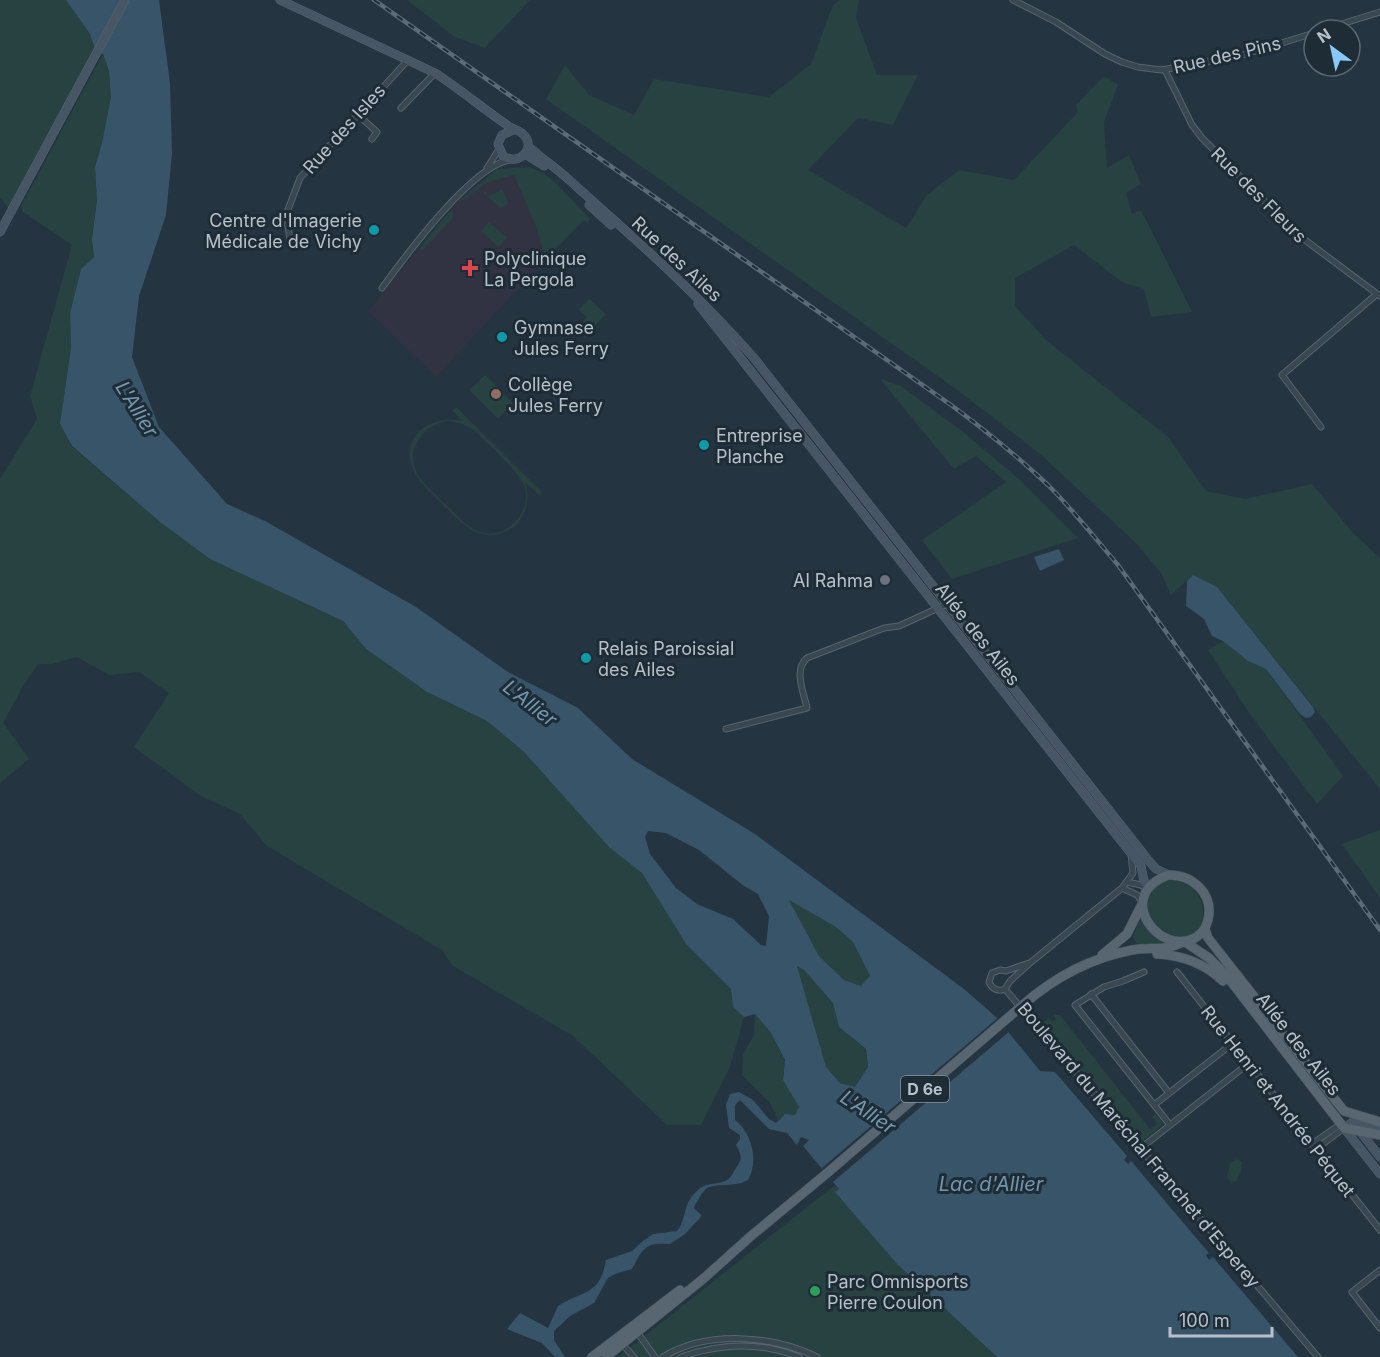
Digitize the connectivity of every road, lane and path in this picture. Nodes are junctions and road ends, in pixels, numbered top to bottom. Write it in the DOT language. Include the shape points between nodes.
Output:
graph roads {
  1 [pos="125,0"];
  2 [pos="280,0"];
  3 [pos="1013,0"];
  4 [pos="1380,12"];
  5 [pos="1361,18"];
  6 [pos="1302,37"];
  7 [pos="407,61"];
  8 [pos="1166,70"];
  9 [pos="435,73"];
  10 [pos="479,105"];
  11 [pos="401,108"];
  12 [pos="358,114"];
  13 [pos="513,130"];
  14 [pos="502,135"];
  15 [pos="372,139"];
  16 [pos="499,149"];
  17 [pos="526,150"];
  18 [pos="510,160"];
  19 [pos="482,174"];
  20 [pos="0,232"];
  21 [pos="290,239"];
  22 [pos="382,288"];
  23 [pos="1378,295"];
  24 [pos="777,405"];
  25 [pos="792,407"];
  26 [pos="1322,427"];
  27 [pos="947,604"];
  28 [pos="938,609"];
  29 [pos="726,729"];
  30 [pos="1131,854"];
  31 [pos="1169,875"];
  32 [pos="1127,882"];
  33 [pos="1147,887"];
  34 [pos="1122,888"];
  35 [pos="1142,903"];
  36 [pos="1205,929"];
  37 [pos="1184,942"];
  38 [pos="1097,960"];
  39 [pos="1030,963"];
  40 [pos="1006,972"];
  41 [pos="1144,972"];
  42 [pos="1177,972"];
  43 [pos="1010,981"];
  44 [pos="1005,989"];
  45 [pos="1091,994"];
  46 [pos="1240,996"];
  47 [pos="1233,1042"];
  48 [pos="1249,1063"];
  49 [pos="1169,1093"];
  50 [pos="1154,1105"];
  51 [pos="1344,1111"];
  52 [pos="1380,1122"];
  53 [pos="1346,1124"];
  54 [pos="1170,1125"];
  55 [pos="1380,1128"];
  56 [pos="1360,1132"];
  57 [pos="1380,1135"];
  58 [pos="1380,1144"];
  59 [pos="1314,1146"];
  60 [pos="1141,1148"];
  61 [pos="1380,1151"];
  62 [pos="1380,1157"];
  63 [pos="1380,1174"];
  64 [pos="1380,1230"];
  65 [pos="751,1236"];
  66 [pos="1380,1270"];
  67 [pos="1370,1316"];
  68 [pos="1380,1318"];
  69 [pos="1380,1328"];
  70 [pos="630,1333"];
  71 [pos="621,1345"];
  72 [pos="592,1357"];
  73 [pos="606,1357"];
  74 [pos="634,1357"];
  75 [pos="655,1357"];
  76 [pos="663,1357"];
  77 [pos="681,1357"];
  78 [pos="800,1357"];
  79 [pos="817,1357"];
  80 [pos="1318,1357"];
  1 -- 20 [label="main road"];
  2 -- 7 [label="main road"];
  3 -- 8 [label="street, Rue des Pins" via="1122,62"];
  4 -- 5 [label="street"];
  6 -- 8 [label="street, Rue des Pins" via="1236,57"];
  7 -- 9 [label="main road"];
  7 -- 12 [label="street, Rue des Isles"];
  8 -- 23 [label="street, Rue des Fleurs" via="1202,138 1297,234"];
  9 -- 10 [label="main road"];
  9 -- 11 [label="street"];
  10 -- 13 [label="main road"];
  10 -- 14 [label="main road"];
  12 -- 15 [label="street" via="377,132"];
  12 -- 21 [label="street, Rue des Isles" via="300,178 286,215"];
  13 -- 14 [label="main road"];
  13 -- 17 [label="main road" via="528,141"];
  14 -- 16 [label="main road"];
  16 -- 18 [label="main road"];
  16 -- 19 [label="street"];
  17 -- 18 [label="main road" via="518,159"];
  17 -- 24 [label="main road, Rue des Ailes" via="696,301"];
  17 -- 25 [label="main road, Rue des Ailes" via="565,176 699,298"];
  18 -- 19 [label="street"];
  19 -- 22 [label="street" via="438,218"];
  23 -- 26 [label="street" via="1282,375"];
  24 -- 28 [label="main road, Allée des Ailes"];
  25 -- 27 [label="main road, Allée des Ailes"];
  27 -- 28 [label="street"];
  27 -- 31 [label="main road, Allée des Ailes" via="1149,861"];
  28 -- 29 [label="street" via="807,658 799,671 807,708"];
  28 -- 30 [label="main road, Allée des Ailes"];
  30 -- 32 [label="street" via="1133,873"];
  30 -- 33 [label="main road, Allée des Ailes" via="1141,866"];
  31 -- 33 [label="main road"];
  31 -- 36 [label="main road" via="1185,877 1203,892 1209,913"];
  32 -- 33 [label="street"];
  32 -- 34 [label="street"];
  33 -- 35 [label="main road"];
  34 -- 35 [label="street"];
  34 -- 39 [label="street"];
  35 -- 37 [label="main road" via="1153,929 1169,940"];
  35 -- 38 [label="main road, D 6e" via="1127,934"];
  36 -- 37 [label="main road"];
  36 -- 51 [label="main road, Allée des Ailes" via="1208,938"];
  37 -- 38 [label="main road, D 6e"];
  37 -- 46 [label="main road, Allée des Ailes" via="1226,975"];
  38 -- 46 [label="main road" via="1139,953 1194,961 1215,973"];
  38 -- 65 [label="main road, D 6e, bridge" via="1058,978 1024,1004"];
  39 -- 40 [label="street"];
  39 -- 43 [label="street"];
  40 -- 43 [label="street"];
  40 -- 44 [label="street" via="994,971 989,979 993,988"];
  41 -- 45 [label="street"];
  42 -- 47 [label="street, Rue Henri et Andrée Péquet"];
  43 -- 44 [label="street"];
  44 -- 60 [label="street, Boulevard du Maréchal Franchet d'Esperey"];
  45 -- 49 [label="street"];
  45 -- 50 [label="street" via="1075,1005"];
  46 -- 53 [label="main road, Allée des Ailes"];
  47 -- 48 [label="street, Rue Henri et Andrée Péquet"];
  47 -- 49 [label="street"];
  48 -- 54 [label="street"];
  48 -- 59 [label="street, Rue Henri et Andrée Péquet"];
  49 -- 50 [label="street"];
  50 -- 54 [label="street"];
  51 -- 52 [label="main road"];
  51 -- 53 [label="main road, Allée des Ailes"];
  53 -- 55 [label="main road"];
  53 -- 56 [label="main road"];
  53 -- 59 [label="street"];
  53 -- 63 [label="main road, Allée des Ailes"];
  54 -- 60 [label="street"];
  56 -- 57 [label="main road"];
  56 -- 62 [label="main road"];
  58 -- 61 [label="main road"];
  59 -- 64 [label="street, Rue Henri et Andrée Péquet"];
  60 -- 80 [label="street, Boulevard du Maréchal Franchet d'Esperey"];
  65 -- 70 [label="main road, D 6e" via="703,1279"];
  65 -- 70 [label="main road, D 6e" via="642,1319"];
  66 -- 67 [label="street" via="1352,1292"];
  67 -- 68 [label="street"];
  67 -- 69 [label="street"];
  70 -- 71 [label="main road, D 6e"];
  70 -- 72 [label="main road, D 6e"];
  70 -- 75 [label="street"];
  71 -- 73 [label="main road, D 6e"];
  71 -- 74 [label="street"];
  76 -- 79 [label="street" via="709,1341 758,1338 796,1347"];
  77 -- 78 [label="street" via="710,1348 735,1346 757,1346"];
}
